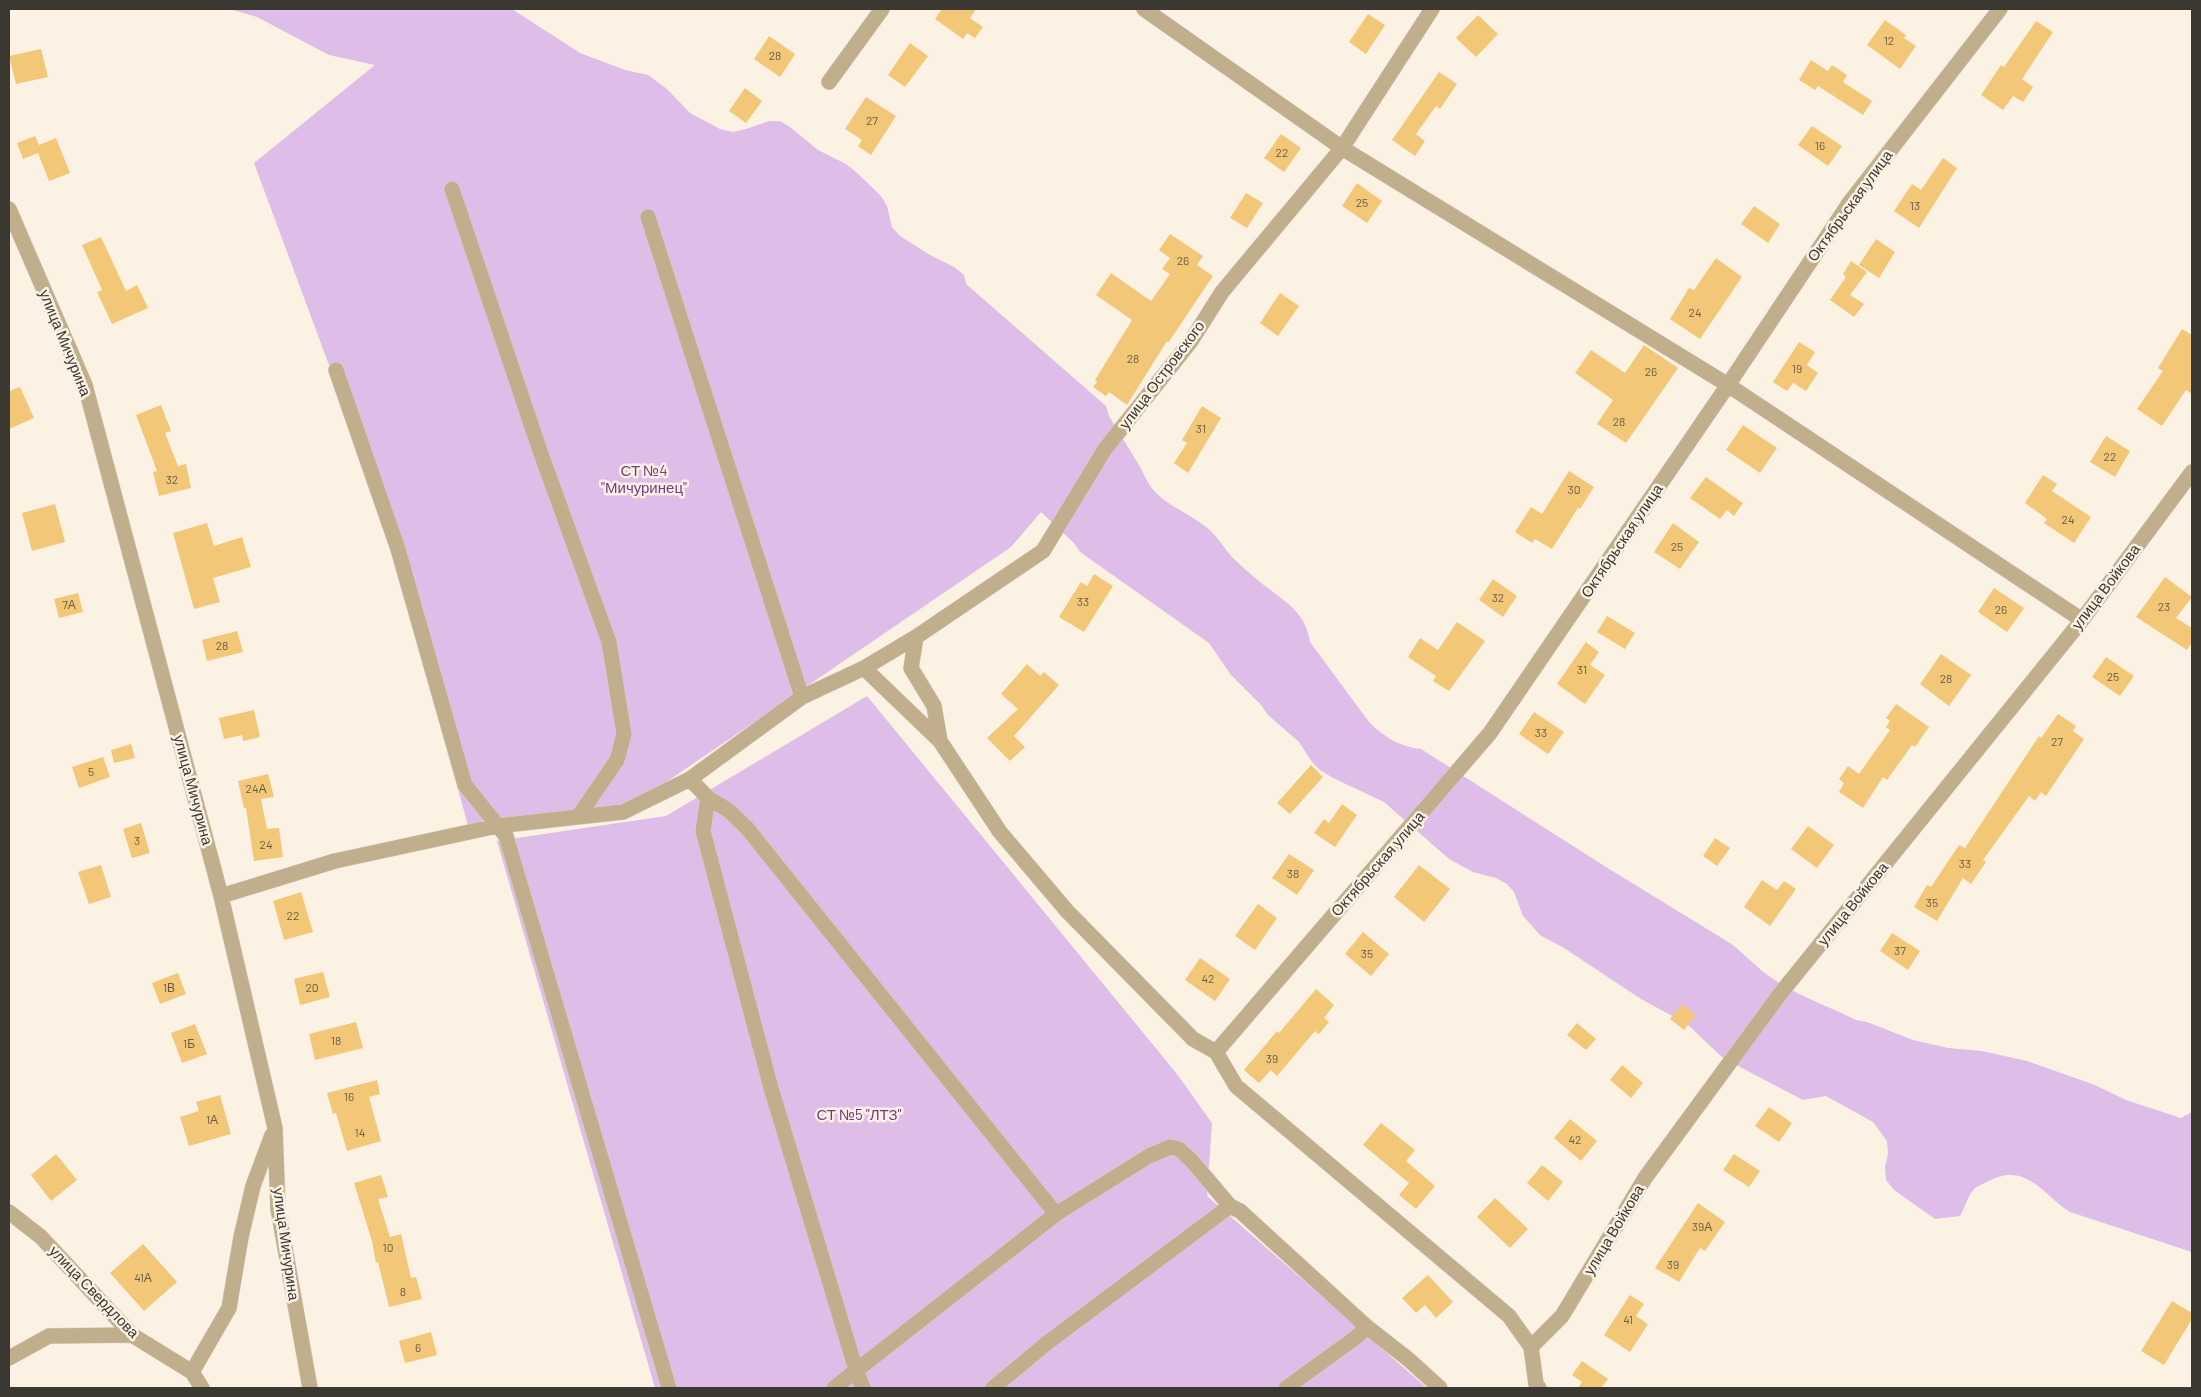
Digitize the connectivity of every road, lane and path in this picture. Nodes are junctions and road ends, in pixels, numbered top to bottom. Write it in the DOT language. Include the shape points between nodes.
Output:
graph roads {
  1 [pos="882,9"];
  2 [pos="1144,9"];
  3 [pos="1432,9"];
  4 [pos="2000,9"];
  5 [pos="829,82"];
  6 [pos="1342,148"];
  7 [pos="452,189"];
  8 [pos="9,209"];
  9 [pos="648,217"];
  10 [pos="336,370"];
  11 [pos="1728,385"];
  12 [pos="2192,472"];
  13 [pos="2082,620"];
  14 [pos="916,637"];
  15 [pos="864,668"];
  16 [pos="802,697"];
  17 [pos="940,741"];
  18 [pos="690,779"];
  19 [pos="708,798"];
  20 [pos="578,817"];
  21 [pos="497,826"];
  22 [pos="221,896"];
  23 [pos="1216,1052"];
  24 [pos="275,1128"];
  25 [pos="1230,1206"];
  26 [pos="9,1212"];
  27 [pos="1056,1214"];
  28 [pos="1367,1327"];
  29 [pos="132,1335"];
  30 [pos="1531,1347"];
  31 [pos="9,1358"];
  32 [pos="856,1370"];
  33 [pos="192,1372"];
  34 [pos="202,1388"];
  35 [pos="310,1388"];
  36 [pos="669,1388"];
  37 [pos="834,1388"];
  38 [pos="863,1388"];
  39 [pos="993,1388"];
  40 [pos="1286,1388"];
  41 [pos="1440,1388"];
  42 [pos="1539,1388"];
  1 -- 5 [label="street"];
  2 -- 6 [label="street"];
  3 -- 6 [label="street, улица Островского"];
  4 -- 11 [label="street, Октябрьская улица" via="1850,202"];
  6 -- 11 [label="street"];
  6 -- 14 [label="street, улица Островского" via="1222,292 1191,341 1105,449 1043,551"];
  7 -- 20 [label="street" via="539,448 609,642 624,734 617,760"];
  8 -- 22 [label="street, улица Мичурина" via="84,385"];
  9 -- 16 [label="street"];
  10 -- 21 [label="street" via="398,549 465,785"];
  11 -- 13 [label="street"];
  11 -- 23 [label="street, Октябрьская улица" via="1490,733"];
  12 -- 13 [label="street, улица Войкова"];
  13 -- 30 [label="street, улица Войкова" via="1780,994 1645,1178 1562,1316"];
  14 -- 15 [label="street, улица Островского"];
  14 -- 17 [label="street" via="911,668 934,706"];
  15 -- 16 [label="street, улица Островского"];
  15 -- 17 [label="street"];
  16 -- 18 [label="street, улица Островского"];
  17 -- 23 [label="street" via="1000,832 1067,911 1193,1039"];
  18 -- 19 [label="street"];
  18 -- 20 [label="street, улица Островского" via="623,812"];
  19 -- 27 [label="street" via="728,810 747,828"];
  19 -- 32 [label="street" via="703,831 771,1088"];
  20 -- 21 [label="street, улица Островского"];
  21 -- 22 [label="street, улица Островского" via="334,861"];
  21 -- 36 [label="street" via="506,836"];
  22 -- 24 [label="street, улица Мичурина"];
  23 -- 30 [label="street" via="1236,1086 1509,1316"];
  24 -- 33 [label="street" via="254,1186 229,1308"];
  24 -- 35 [label="street, улица Мичурина" via="278,1209"];
  25 -- 27 [label="street" via="1191,1160 1179,1149 1170,1148 1148,1156"];
  25 -- 28 [label="street" via="1240,1211"];
  25 -- 39 [label="street" via="1047,1343"];
  26 -- 29 [label="street, улица Свердлова" via="41,1237"];
  27 -- 32 [label="street"];
  28 -- 40 [label="street"];
  28 -- 41 [label="street"];
  29 -- 31 [label="street" via="49,1336"];
  29 -- 33 [label="street, улица Свердлова"];
  30 -- 42 [label="street"];
  32 -- 37 [label="street"];
  32 -- 38 [label="street"];
  33 -- 34 [label="street, улица Свердлова"];
}
